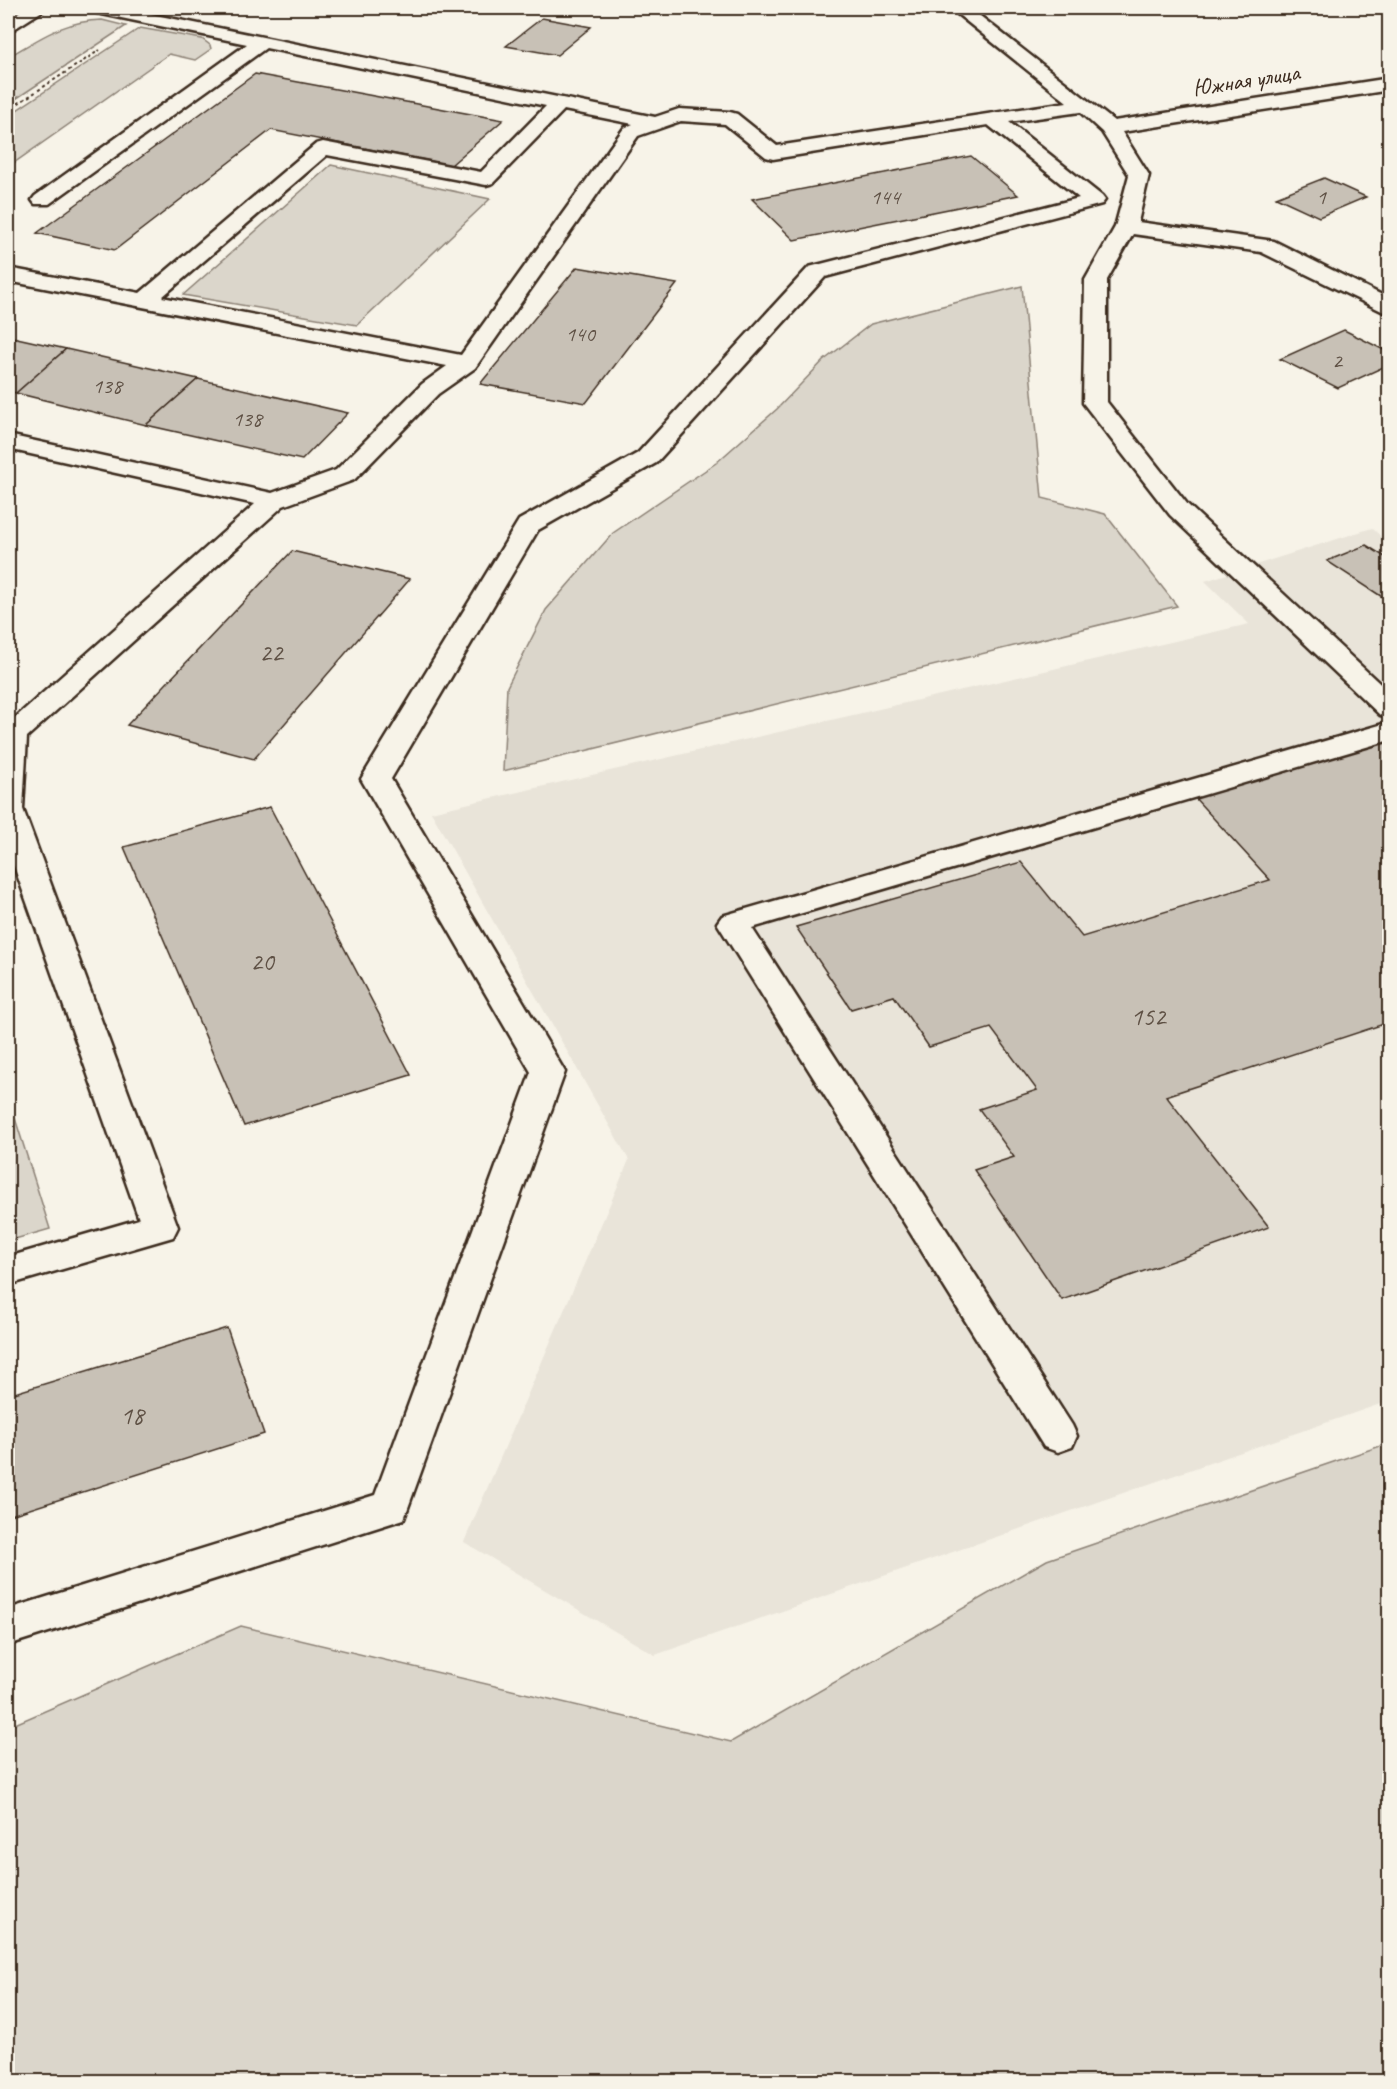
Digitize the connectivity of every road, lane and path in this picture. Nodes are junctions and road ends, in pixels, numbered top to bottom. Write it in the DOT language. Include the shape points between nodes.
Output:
graph roads {
  1 [pos="38,8"];
  2 [pos="97,8"];
  3 [pos="959,8"];
  4 [pos="146,19"];
  5 [pos="8,25"];
  6 [pos="264,41"];
  7 [pos="1389,84"];
  8 [pos="559,104"];
  9 [pos="1084,106"];
  10 [pos="8,110"];
  11 [pos="992,118"];
  12 [pos="655,123"];
  13 [pos="1110,128"];
  14 [pos="42,200"];
  15 [pos="1126,227"];
  16 [pos="8,274"];
  17 [pos="145,300"];
  18 [pos="1389,308"];
  19 [pos="467,363"];
  20 [pos="8,442"];
  21 [pos="274,501"];
  22 [pos="1389,709"];
  23 [pos="1389,730"];
  24 [pos="8,1271"];
  25 [pos="1058,1436"];
  26 [pos="8,1627"];
  1 -- 5 [label="street"];
  2 -- 4 [label="street"];
  3 -- 9 [label="street"];
  4 -- 6 [label="street"];
  4 -- 10 [label="path"];
  6 -- 8 [label="street"];
  6 -- 14 [label="street"];
  7 -- 13 [label="street, Южная улица"];
  8 -- 12 [label="street"];
  8 -- 17 [label="street" via="486,179 323,147"];
  9 -- 11 [label="street"];
  9 -- 13 [label="street"];
  11 -- 12 [label="street" via="773,153 730,118 679,115"];
  11 -- 26 [label="street" via="1095,200 817,272 647,458 528,525 376,779 548,1072 390,1507"];
  12 -- 19 [label="street" via="631,132"];
  13 -- 15 [label="street" via="1139,174"];
  15 -- 18 [label="street" via="1266,246"];
  15 -- 22 [label="street" via="1096,280 1095,403 1179,510"];
  16 -- 17 [label="street"];
  17 -- 19 [label="street"];
  19 -- 21 [label="street" via="430,389 345,475"];
  20 -- 21 [label="street"];
  21 -- 24 [label="street" via="13,734 8,809 160,1227"];
  23 -- 25 [label="street" via="733,923"];
}
